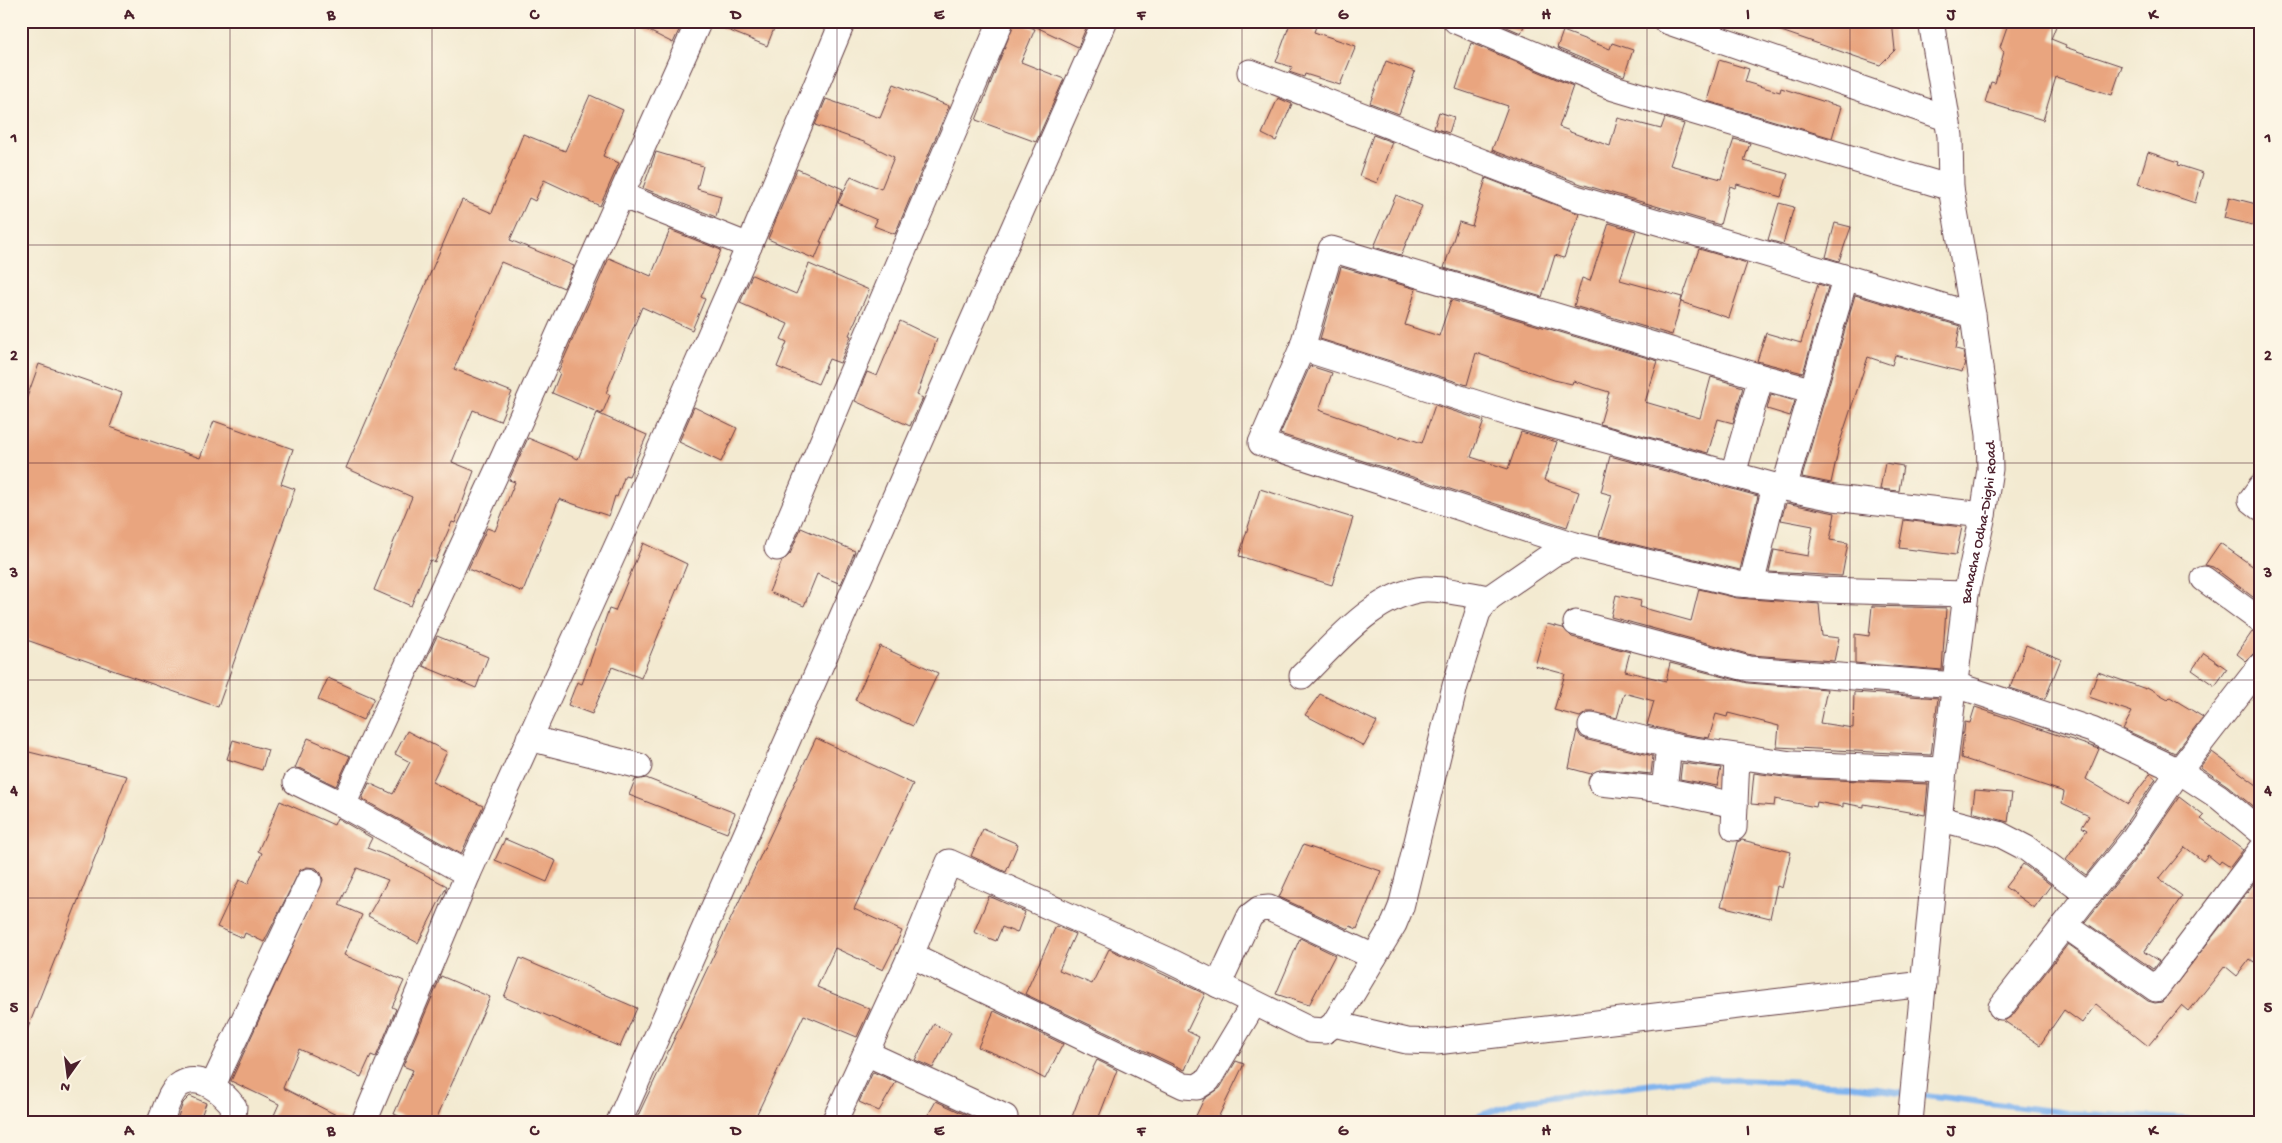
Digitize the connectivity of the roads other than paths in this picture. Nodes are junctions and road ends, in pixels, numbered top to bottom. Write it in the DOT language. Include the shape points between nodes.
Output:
graph roads {
  1 [pos="699,21"];
  2 [pos="843,21"];
  3 [pos="1001,21"];
  4 [pos="1105,21"];
  5 [pos="1456,21"];
  6 [pos="1666,21"];
  7 [pos="1931,21"];
  8 [pos="1250,72"];
  9 [pos="1946,118"];
  10 [pos="1951,188"];
  11 [pos="621,195"];
  12 [pos="749,246"];
  13 [pos="1845,279"];
  14 [pos="1974,315"];
  15 [pos="1302,348"];
  16 [pos="1761,377"];
  17 [pos="1811,390"];
  18 [pos="1733,474"];
  19 [pos="2261,486"];
  20 [pos="1779,487"];
  21 [pos="2261,508"];
  22 [pos="1983,515"];
  23 [pos="1575,545"];
  24 [pos="777,548"];
  25 [pos="2204,579"];
  26 [pos="1751,585"];
  27 [pos="1966,594"];
  28 [pos="1489,598"];
  29 [pos="2261,621"];
  30 [pos="1576,623"];
  31 [pos="2261,665"];
  32 [pos="1302,676"];
  33 [pos="1956,685"];
  34 [pos="1591,726"];
  35 [pos="529,738"];
  36 [pos="1669,746"];
  37 [pos="1737,757"];
  38 [pos="639,766"];
  39 [pos="1944,770"];
  40 [pos="2179,771"];
  41 [pos="296,782"];
  42 [pos="1601,783"];
  43 [pos="1664,790"];
  44 [pos="343,804"];
  45 [pos="1940,819"];
  46 [pos="2261,832"];
  47 [pos="2261,850"];
  48 [pos="468,874"];
  49 [pos="309,881"];
  50 [pos="2088,895"];
  51 [pos="2065,926"];
  52 [pos="911,955"];
  53 [pos="1374,957"];
  54 [pos="1924,984"];
  55 [pos="1218,986"];
  56 [pos="1254,1003"];
  57 [pos="2001,1007"];
  58 [pos="1334,1024"];
  59 [pos="866,1053"];
  60 [pos="213,1085"];
  61 [pos="1911,1114"];
  62 [pos="1005,1117"];
  63 [pos="160,1122"];
  64 [pos="232,1122"];
  65 [pos="364,1122"];
  66 [pos="620,1122"];
  67 [pos="834,1122"];
  1 -- 11 [label="street"];
  2 -- 12 [label="street"];
  3 -- 24 [label="street"];
  4 -- 66 [label="street"];
  5 -- 10 [label="street" via="1614,88"];
  6 -- 9 [label="street"];
  7 -- 9 [label="street, Banacha Odha-Dighi Road"];
  8 -- 13 [label="street" via="1576,198"];
  9 -- 10 [label="street, Banacha Odha-Dighi Road" via="1950,136"];
  10 -- 14 [label="street, Banacha Odha-Dighi Road"];
  11 -- 12 [label="street"];
  11 -- 44 [label="street"];
  12 -- 35 [label="street"];
  13 -- 14 [label="street"];
  13 -- 17 [label="street"];
  14 -- 22 [label="street, Banacha Odha-Dighi Road" via="1989,435 1990,470"];
  15 -- 16 [label="street" via="1331,249"];
  15 -- 18 [label="street" via="1514,415"];
  15 -- 23 [label="street" via="1262,443"];
  16 -- 17 [label="street"];
  16 -- 18 [label="street"];
  17 -- 20 [label="street"];
  18 -- 20 [label="street"];
  19 -- 21 [label="street" via="2251,500"];
  20 -- 22 [label="street" via="1834,498"];
  20 -- 26 [label="street"];
  22 -- 27 [label="street, Banacha Odha-Dighi Road"];
  23 -- 26 [label="street"];
  23 -- 28 [label="street" via="1553,554"];
  25 -- 29 [label="street"];
  26 -- 27 [label="street"];
  27 -- 33 [label="street, Banacha Odha-Dighi Road"];
  28 -- 32 [label="street" via="1426,589 1397,596 1360,620"];
  28 -- 53 [label="street" via="1478,612 1455,686 1401,907"];
  30 -- 33 [label="street" via="1749,669"];
  31 -- 40 [label="street"];
  33 -- 39 [label="street, Banacha Odha-Dighi Road"];
  33 -- 40 [label="street" via="2092,730"];
  34 -- 36 [label="street"];
  35 -- 38 [label="street"];
  35 -- 48 [label="street"];
  36 -- 37 [label="street"];
  36 -- 43 [label="street"];
  37 -- 39 [label="street" via="1792,764"];
  37 -- 43 [label="street" via="1734,816"];
  39 -- 45 [label="street, Banacha Odha-Dighi Road"];
  40 -- 46 [label="street"];
  40 -- 50 [label="street" via="2130,842"];
  41 -- 44 [label="street"];
  42 -- 43 [label="street"];
  44 -- 48 [label="street"];
  45 -- 50 [label="street" via="1999,834 2026,848"];
  45 -- 54 [label="street, Banacha Odha-Dighi Road"];
  47 -- 51 [label="street" via="2156,989"];
  48 -- 65 [label="street"];
  49 -- 60 [label="street"];
  50 -- 51 [label="street"];
  51 -- 57 [label="street"];
  52 -- 55 [label="street" via="949,862"];
  52 -- 56 [label="street" via="1184,1086 1197,1087 1208,1080"];
  52 -- 59 [label="street"];
  53 -- 55 [label="street" via="1269,908 1259,909 1250,916"];
  53 -- 58 [label="street"];
  54 -- 58 [label="street" via="1436,1042 1407,1041"];
  54 -- 61 [label="street, Banacha Odha-Dighi Road"];
  55 -- 56 [label="street"];
  56 -- 58 [label="street" via="1310,1030 1325,1031"];
  59 -- 62 [label="street"];
  59 -- 67 [label="street"];
  60 -- 63 [label="street" via="180,1084 172,1093"];
  60 -- 64 [label="street" via="234,1106"];
}
